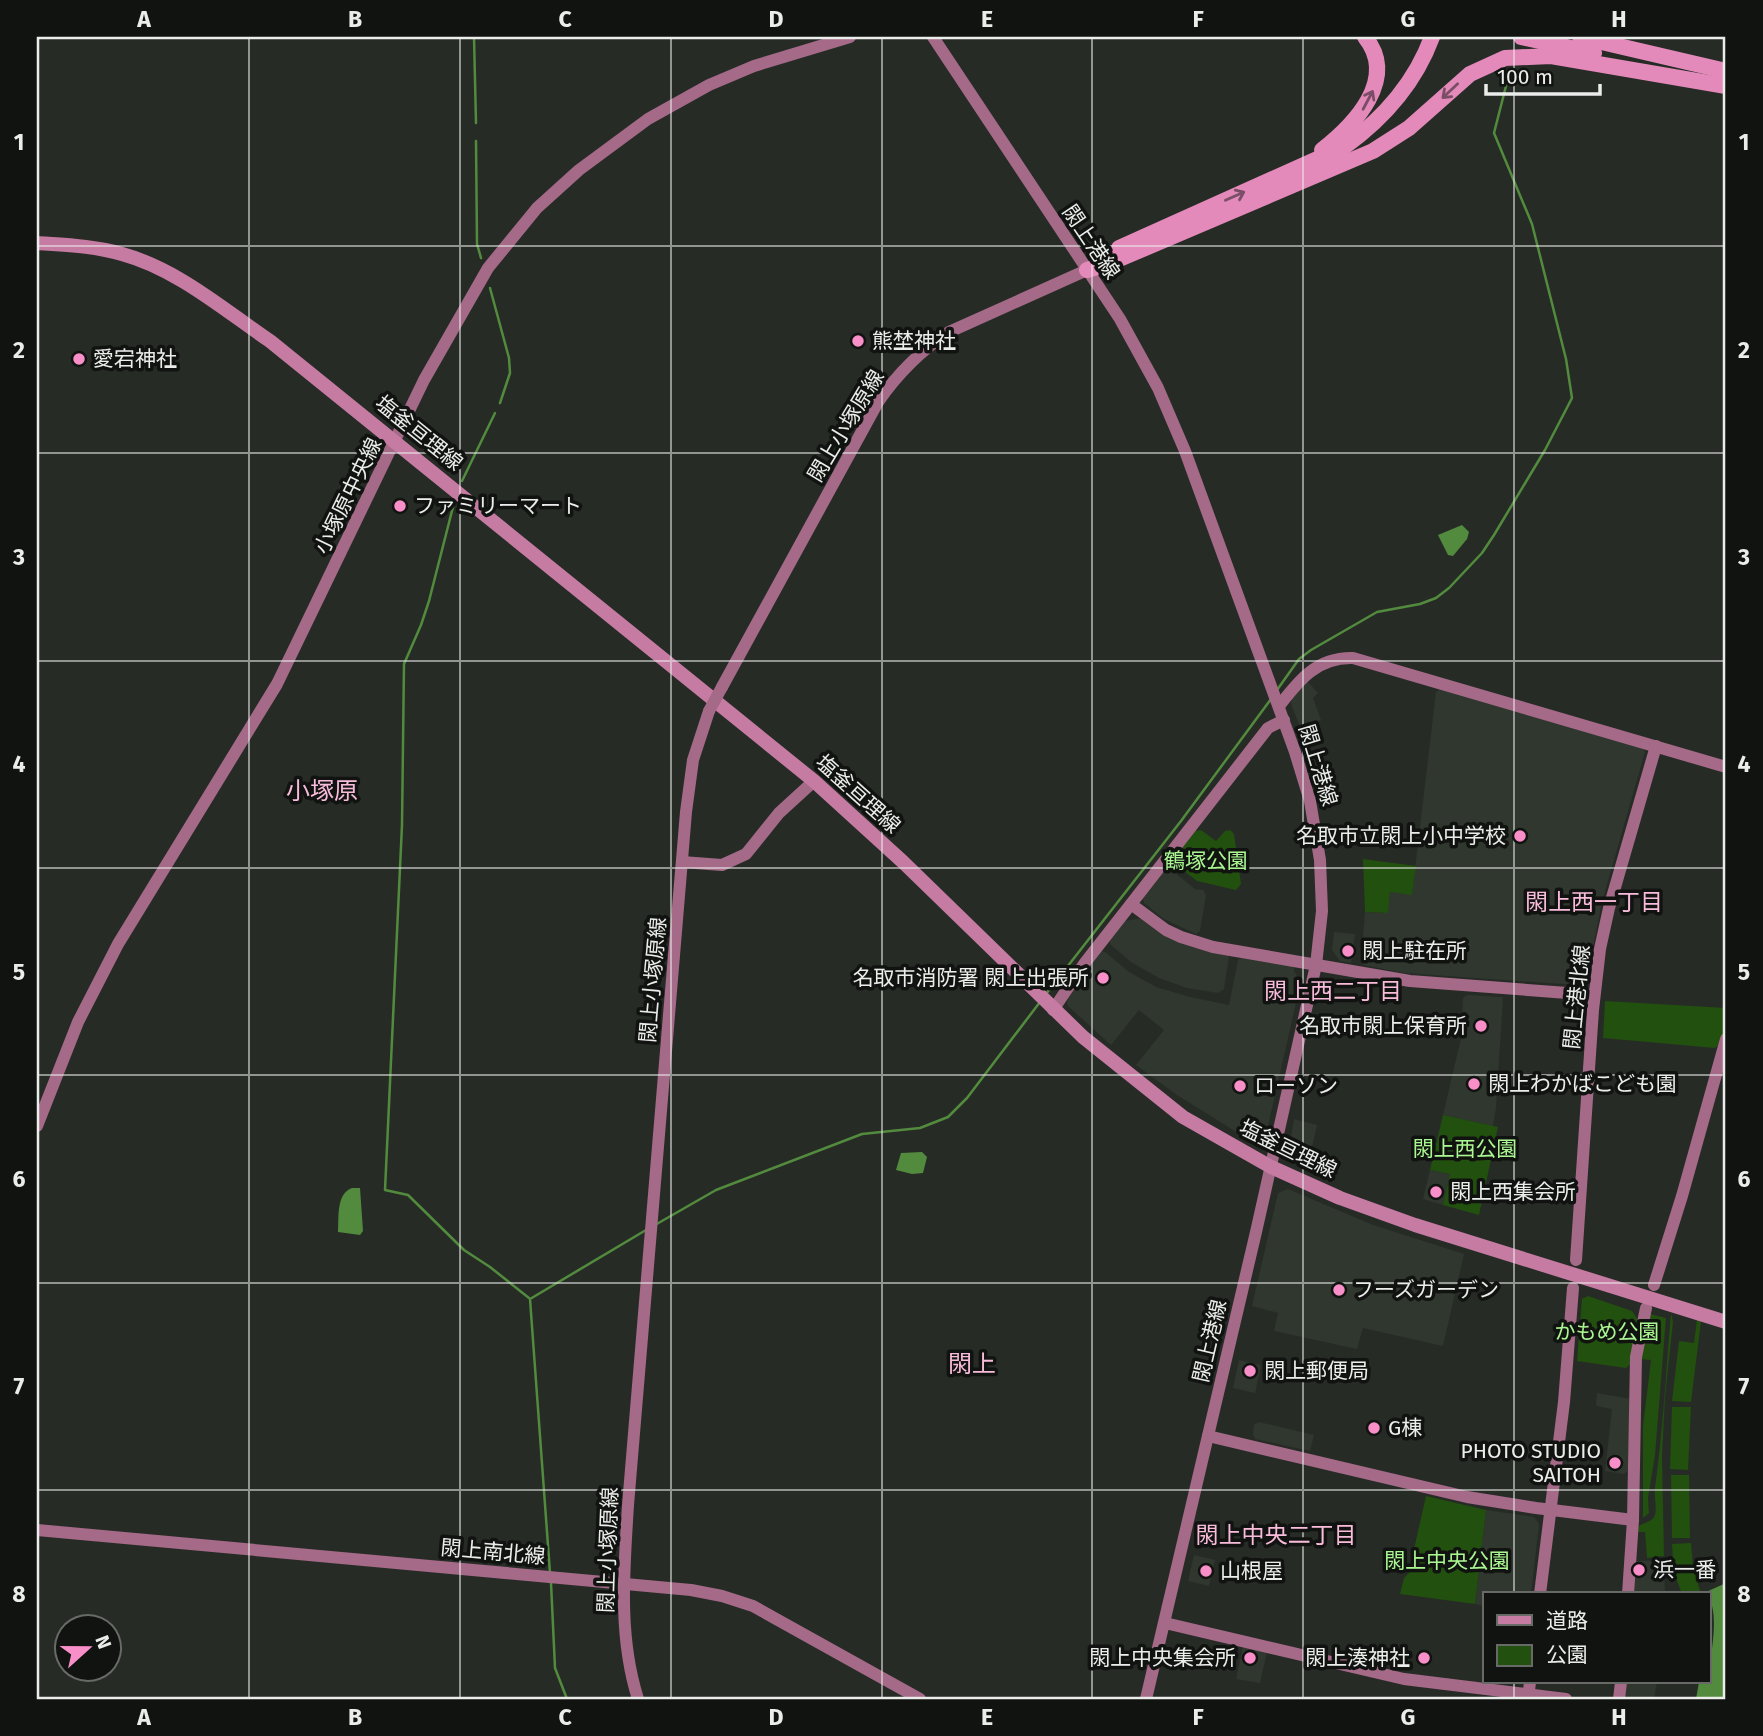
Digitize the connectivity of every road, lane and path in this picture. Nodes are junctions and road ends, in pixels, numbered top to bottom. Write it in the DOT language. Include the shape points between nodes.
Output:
graph roads {
  1 [pos="850,37"];
  2 [pos="933,37"];
  3 [pos="1365,37"];
  4 [pos="1432,37"];
  5 [pos="1441,37"];
  6 [pos="1521,37"];
  7 [pos="1580,37"];
  8 [pos="1592,37"];
  9 [pos="1619,46"];
  10 [pos="1726,71"];
  11 [pos="1726,85"];
  12 [pos="1306,171"];
  13 [pos="37,243"];
  14 [pos="1087,270"];
  15 [pos="396,442"];
  16 [pos="1276,698"];
  17 [pos="1284,720"];
  18 [pos="1656,746"];
  19 [pos="1726,767"];
  20 [pos="814,781"];
  21 [pos="682,862"];
  22 [pos="1131,904"];
  23 [pos="1316,965"];
  24 [pos="1594,995"];
  25 [pos="1046,1003"];
  26 [pos="1726,1040"];
  27 [pos="37,1126"];
  28 [pos="1271,1167"];
  29 [pos="1576,1260"];
  30 [pos="1654,1285"];
  31 [pos="1573,1288"];
  32 [pos="1646,1308"];
  33 [pos="1726,1322"];
  34 [pos="1208,1436"];
  35 [pos="1550,1510"];
  36 [pos="1633,1520"];
  37 [pos="37,1530"];
  38 [pos="623,1583"];
  39 [pos="1540,1592"];
  40 [pos="1628,1592"];
  41 [pos="1165,1623"];
  42 [pos="1528,1692"];
  43 [pos="638,1699"];
  44 [pos="920,1699"];
  45 [pos="1146,1699"];
  46 [pos="1566,1699"];
  1 -- 15 [label="street, 小塚原中央線" via="709,85 648,119 579,170 537,208 488,268 424,380"];
  2 -- 14 [label="street, 閖上港線"];
  12 -- 3 [label="highway, one-way" via="1372,95 1376,62"];
  4 -- 12 [label="highway" via="1408,83 1374,124"];
  5 -- 12 [label="highway" via="1421,78 1390,119 1359,144"];
  6 -- 11 [label="highway"];
  7 -- 9 [label="highway"];
  8 -- 9 [label="highway"];
  9 -- 10 [label="highway"];
  11 -- 12 [label="highway, one-way" via="1551,56 1505,58 1470,74 1389,142"];
  12 -- 14 [label="highway"];
  13 -- 15 [label="main road, 塩釜亘理線" via="122,254 167,272 270,341"];
  14 -- 16 [label="street, 閖上港線" via="1120,319 1172,418"];
  14 -- 21 [label="street, 閖上小塚原線, bridge" via="949,332 891,383 878,402 709,711 693,760"];
  15 -- 20 [label="main road, 塩釜亘理線"];
  15 -- 27 [label="street, 小塚原中央線" via="277,684 118,944 78,1022"];
  16 -- 17 [label="street, 閖上港線"];
  16 -- 18 [label="street" via="1309,671 1328,662 1353,659"];
  17 -- 22 [label="street" via="1268,728"];
  17 -- 23 [label="street, 閖上港線" via="1308,790 1318,841 1322,902"];
  18 -- 19 [label="street"];
  18 -- 24 [label="street, 閖上港北線" via="1609,908"];
  20 -- 21 [label="street" via="779,813 746,854 722,865"];
  20 -- 25 [label="main road, 塩釜亘理線"];
  21 -- 38 [label="street, 閖上小塚原線"];
  22 -- 23 [label="street" via="1166,930 1201,944"];
  22 -- 25 [label="street"];
  23 -- 24 [label="street" via="1410,981"];
  23 -- 28 [label="street, 閖上港線"];
  24 -- 29 [label="street, 閖上港北線"];
  25 -- 28 [label="main road, 塩釜亘理線" via="1184,1117"];
  26 -- 30 [label="street"];
  28 -- 33 [label="main road, 塩釜亘理線" via="1340,1198 1465,1241"];
  28 -- 34 [label="street, 閖上港線"];
  31 -- 35 [label="street"];
  32 -- 36 [label="street" via="1636,1357"];
  34 -- 35 [label="street" via="1443,1492"];
  34 -- 41 [label="street, 閖上港線"];
  35 -- 36 [label="street"];
  35 -- 39 [label="street"];
  36 -- 40 [label="street"];
  37 -- 38 [label="street, 閖上南北線"];
  38 -- 43 [label="street, 閖上小塚原線" via="626,1643"];
  38 -- 44 [label="street, 閖上南北線" via="691,1590 752,1606"];
  41 -- 42 [label="street" via="1404,1679"];
  41 -- 45 [label="street, 閖上港線"];
  42 -- 46 [label="street"];
}
